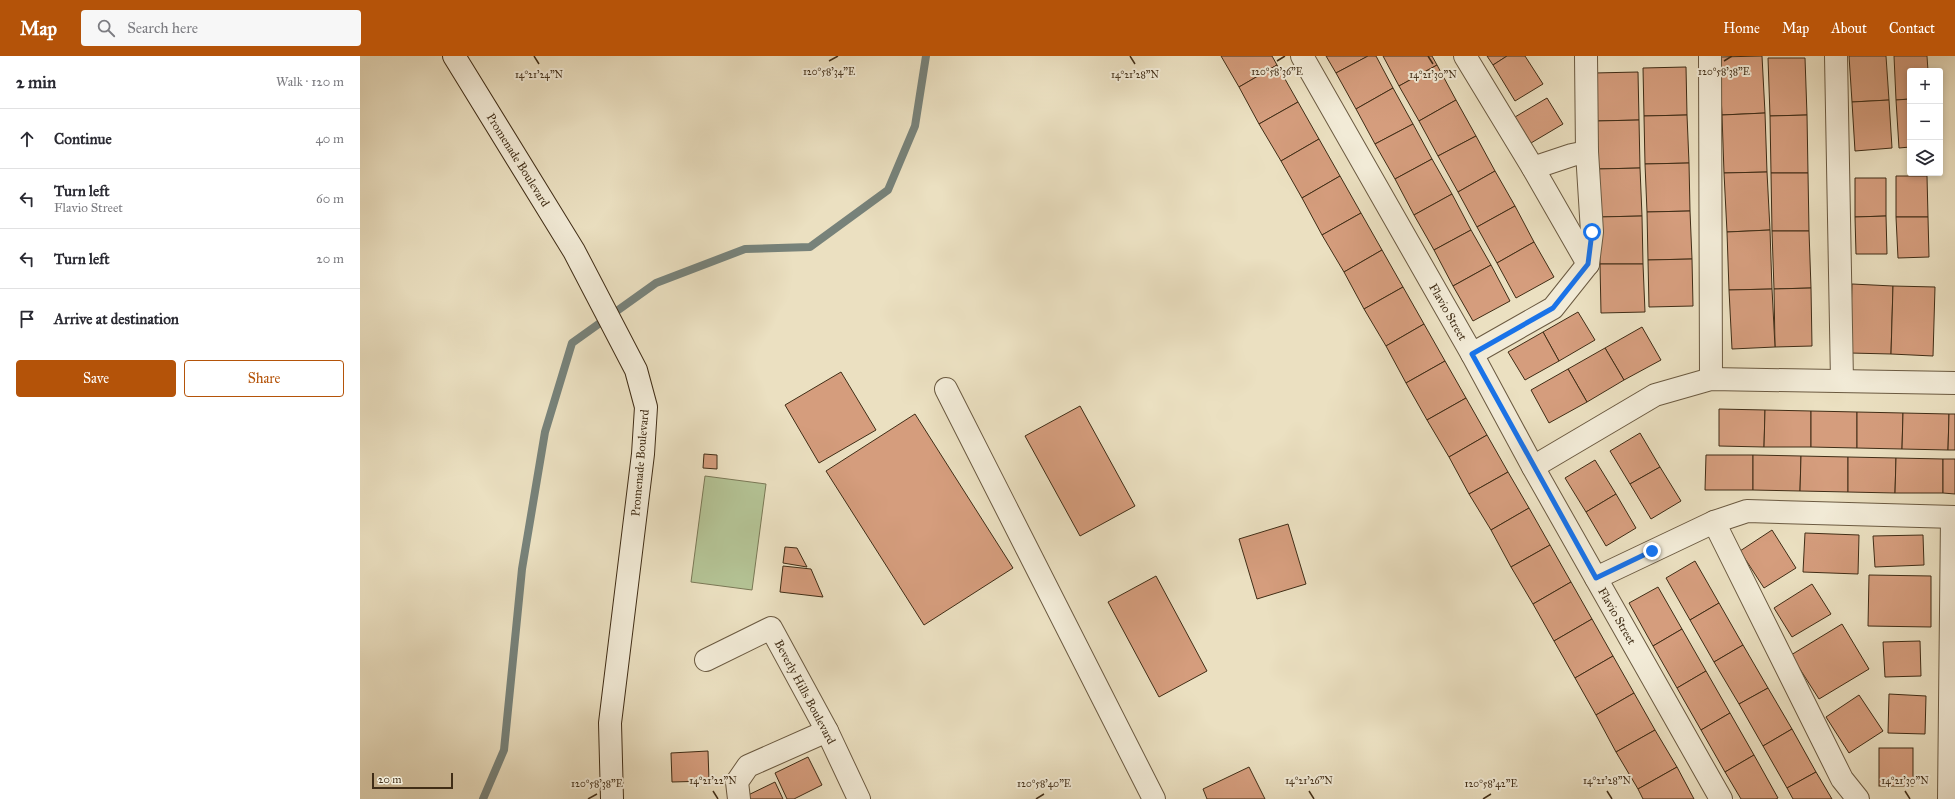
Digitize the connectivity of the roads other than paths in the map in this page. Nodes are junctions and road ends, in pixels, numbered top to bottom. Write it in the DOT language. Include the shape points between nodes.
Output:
graph roads {
  1 [pos="454,56"];
  2 [pos="1302,56"];
  3 [pos="1464,56"];
  4 [pos="1586,56"];
  5 [pos="1710,56"];
  6 [pos="1836,56"];
  7 [pos="1587,152"];
  8 [pos="1533,168"];
  9 [pos="1588,264"];
  10 [pos="1472,354"];
  11 [pos="1711,380"];
  12 [pos="1842,381"];
  13 [pos="1955,383"];
  14 [pos="946,389"];
  15 [pos="1533,467"];
  16 [pos="1953,517"];
  17 [pos="1714,522"];
  18 [pos="1596,578"];
  19 [pos="706,660"];
  20 [pos="827,731"];
  21 [pos="612,799"];
  22 [pos="739,799"];
  23 [pos="859,799"];
  24 [pos="1154,799"];
  25 [pos="1722,799"];
  26 [pos="1858,799"];
  27 [pos="1949,799"];
  1 -- 21 [label="street, Promenade Boulevard" via="574,251 636,370 646,407 643,454 610,723"];
  2 -- 10 [label="street, Flavio Street"];
  3 -- 8 [label="street"];
  4 -- 7 [label="street"];
  5 -- 11 [label="street"];
  6 -- 12 [label="street"];
  7 -- 8 [label="street"];
  7 -- 9 [label="street" via="1592,232"];
  8 -- 9 [label="street"];
  9 -- 10 [label="street" via="1553,308"];
  10 -- 15 [label="street, Flavio Street"];
  11 -- 12 [label="street"];
  11 -- 15 [label="street" via="1655,395"];
  12 -- 13 [label="street"];
  14 -- 24 [label="street"];
  15 -- 18 [label="street, Flavio Street"];
  16 -- 17 [label="street" via="1747,511"];
  16 -- 27 [label="street"];
  17 -- 18 [label="street"];
  17 -- 26 [label="street" via="1842,779"];
  18 -- 25 [label="street, Flavio Street"];
  19 -- 20 [label="street, Beverly Hills Boulevard" via="771,628"];
  20 -- 22 [label="street" via="748,766 737,782"];
  20 -- 23 [label="street, Beverly Hills Boulevard"];
}
